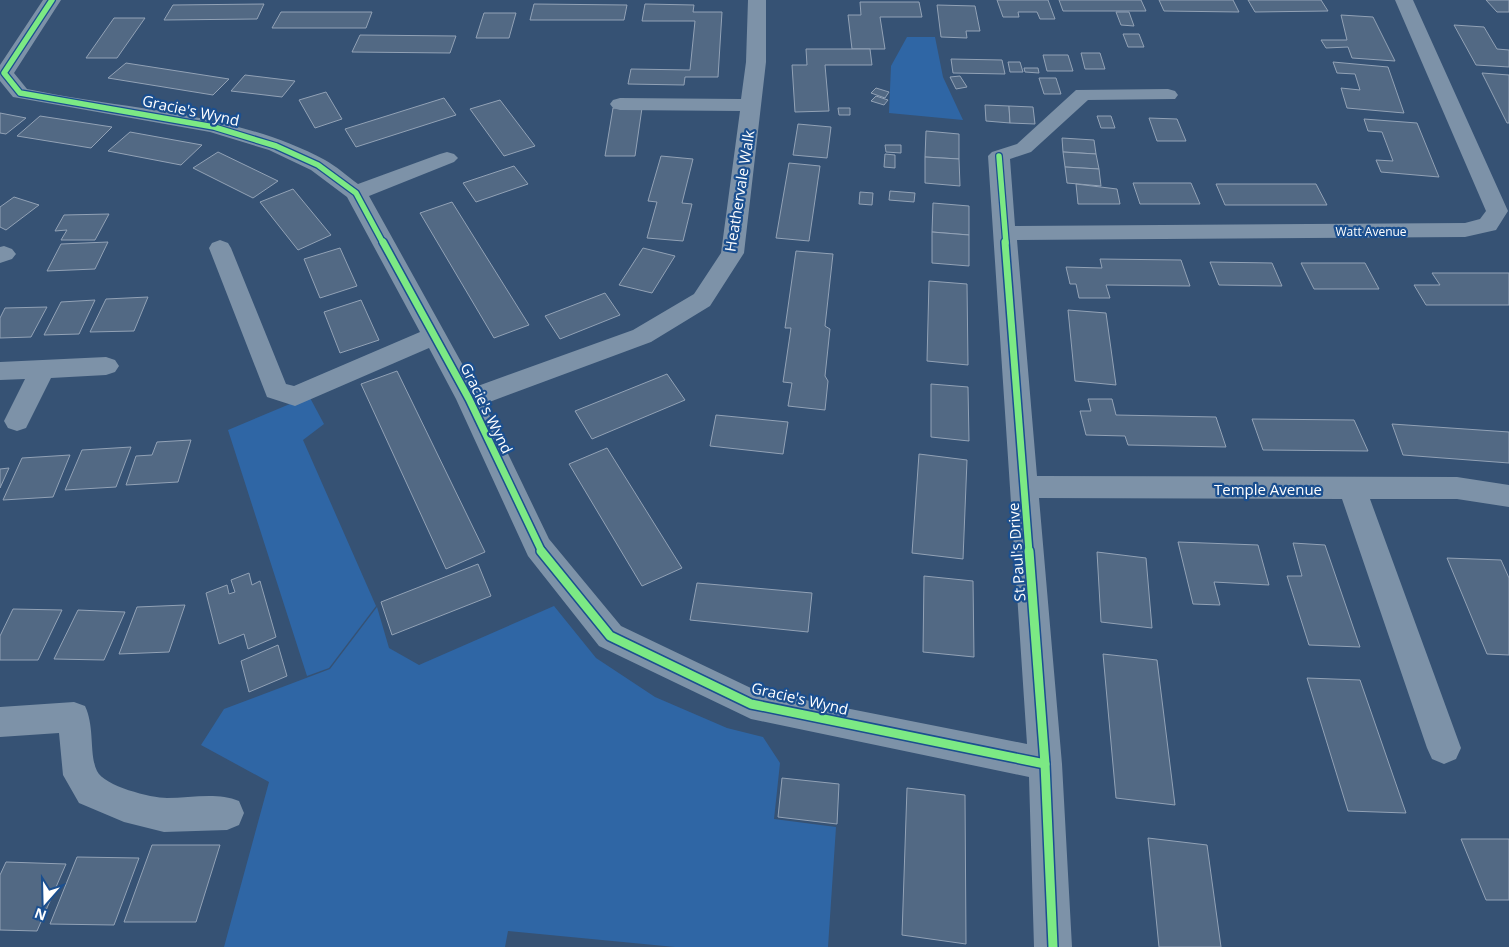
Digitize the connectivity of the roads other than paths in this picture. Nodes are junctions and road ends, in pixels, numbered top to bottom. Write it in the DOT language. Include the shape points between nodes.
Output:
graph roads {
  1 [pos="52,0"];
  2 [pos="757,0"];
  3 [pos="1404,0"];
  4 [pos="1168,95"];
  5 [pos="620,104"];
  6 [pos="751,105"];
  7 [pos="447,158"];
  8 [pos="356,193"];
  9 [pos="1005,233"];
  10 [pos="220,248"];
  11 [pos="434,336"];
  12 [pos="106,366"];
  13 [pos="42,369"];
  14 [pos="0,371"];
  15 [pos="469,399"];
  16 [pos="17,420"];
  17 [pos="1025,487"];
  18 [pos="1353,489"];
  19 [pos="1509,496"];
  20 [pos="0,722"];
  21 [pos="1444,748"];
  22 [pos="1045,764"];
  23 [pos="227,813"];
  24 [pos="1053,947"];
  1 -- 8 [label="street, Gracie's Wynd" via="4,72 20,93 214,127 276,146 318,165"];
  2 -- 6 [label="street, Heathervale Walk" via="756,62"];
  3 -- 9 [label="street, Watt Avenue" via="1497,211 1488,225 1465,230"];
  4 -- 9 [label="street, St Paul's Drive" via="1083,94 1024,148 999,156"];
  5 -- 6 [label="street"];
  6 -- 15 [label="street, Heathervale Walk" via="732,252 702,300 642,336"];
  7 -- 8 [label="street"];
  8 -- 11 [label="street, Gracie's Wynd"];
  9 -- 17 [label="street, St Paul's Drive"];
  10 -- 11 [label="street" via="276,390 295,396"];
  11 -- 15 [label="street, Gracie's Wynd"];
  12 -- 13 [label="street"];
  13 -- 14 [label="street"];
  13 -- 16 [label="street"];
  15 -- 22 [label="street, Gracie's Wynd" via="538,547 610,636 751,704"];
  17 -- 18 [label="street, Temple Avenue"];
  17 -- 22 [label="street, St Paul's Drive"];
  18 -- 19 [label="street, Temple Avenue" via="1457,488"];
  18 -- 21 [label="street"];
  20 -- 23 [label="street" via="74,717 80,775 91,791 124,805 164,815"];
  22 -- 24 [label="street, St Paul's Drive"];
}
